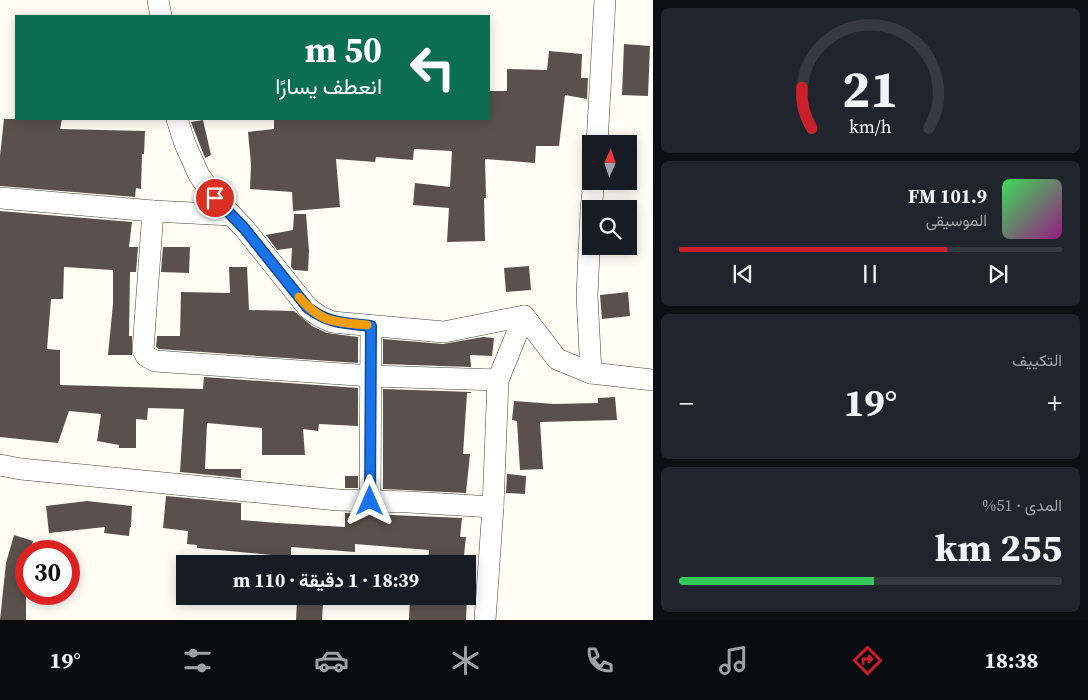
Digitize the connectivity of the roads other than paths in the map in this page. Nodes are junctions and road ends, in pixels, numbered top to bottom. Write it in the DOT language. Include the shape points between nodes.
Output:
graph roads {
  1 [pos="158,0"];
  2 [pos="605,0"];
  3 [pos="161,15"];
  4 [pos="177,120"];
  5 [pos="598,135"];
  6 [pos="0,198"];
  7 [pos="153,211"];
  8 [pos="231,215"];
  9 [pos="589,255"];
  10 [pos="524,316"];
  11 [pos="371,326"];
  12 [pos="591,373"];
  13 [pos="371,376"];
  14 [pos="498,380"];
  15 [pos="653,380"];
  16 [pos="0,465"];
  17 [pos="370,501"];
  18 [pos="493,507"];
  19 [pos="486,620"];
  1 -- 3 [label="street"];
  2 -- 5 [label="street"];
  4 -- 8 [label="street" via="198,175"];
  6 -- 7 [label="street"];
  7 -- 8 [label="street"];
  7 -- 13 [label="street" via="143,350 146,356 155,361"];
  8 -- 11 [label="street" via="313,312 332,322"];
  9 -- 12 [label="street" via="587,295"];
  10 -- 11 [label="street" via="444,332"];
  10 -- 12 [label="street" via="558,359"];
  10 -- 14 [label="street"];
  11 -- 13 [label="street"];
  12 -- 15 [label="street"];
  13 -- 14 [label="street"];
  13 -- 17 [label="street"];
  14 -- 18 [label="street"];
  16 -- 17 [label="street"];
  17 -- 18 [label="street"];
  18 -- 19 [label="street"];
}
